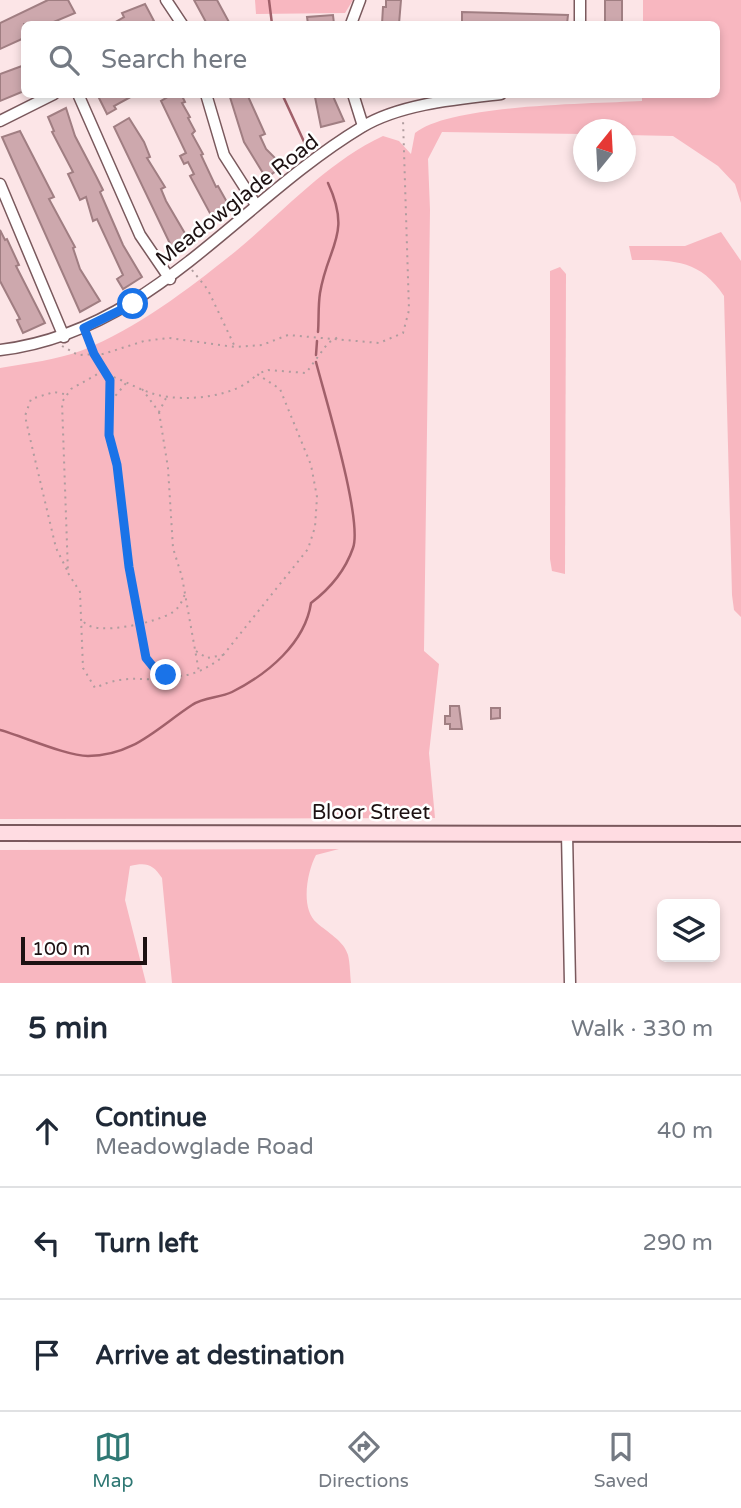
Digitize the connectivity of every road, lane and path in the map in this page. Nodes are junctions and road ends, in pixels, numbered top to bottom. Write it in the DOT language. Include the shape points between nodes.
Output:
graph roads {
  1 [pos="166,0"];
  2 [pos="360,0"];
  3 [pos="580,0"];
  4 [pos="180,21"];
  5 [pos="352,21"];
  6 [pos="580,21"];
  7 [pos="46,98"];
  8 [pos="80,98"];
  9 [pos="207,98"];
  10 [pos="354,98"];
  11 [pos="461,98"];
  12 [pos="404,111"];
  13 [pos="0,121"];
  14 [pos="363,126"];
  15 [pos="0,184"];
  16 [pos="256,205"];
  17 [pos="187,264"];
  18 [pos="170,279"];
  19 [pos="84,328"];
  20 [pos="338,337"];
  21 [pos="58,339"];
  22 [pos="235,348"];
  23 [pos="0,350"];
  24 [pos="94,354"];
  25 [pos="103,371"];
  26 [pos="257,374"];
  27 [pos="106,375"];
  28 [pos="127,382"];
  29 [pos="142,389"];
  30 [pos="65,394"];
  31 [pos="167,396"];
  32 [pos="110,401"];
  33 [pos="159,412"];
  34 [pos="68,573"];
  35 [pos="185,593"];
  36 [pos="82,620"];
  37 [pos="139,622"];
  38 [pos="195,651"];
  39 [pos="224,654"];
  40 [pos="199,672"];
  41 [pos="178,678"];
  42 [pos="0,833"];
  43 [pos="567,833"];
  44 [pos="741,834"];
  45 [pos="570,983"];
  1 -- 4 [label="street"];
  2 -- 5 [label="street"];
  3 -- 6 [label="street"];
  7 -- 13 [label="street"];
  8 -- 18 [label="street" via="139,235"];
  9 -- 16 [label="street" via="224,155"];
  10 -- 14 [label="street"];
  11 -- 12 [label="street, Meadowglade Road"];
  12 -- 14 [label="street, Meadowglade Road"];
  12 -- 20 [label="path" via="409,310 403,333 379,343"];
  14 -- 16 [label="street, Meadowglade Road"];
  15 -- 21 [label="street"];
  16 -- 17 [label="street, Meadowglade Road"];
  17 -- 18 [label="street, Meadowglade Road"];
  17 -- 22 [label="path" via="208,290"];
  18 -- 19 [label="street, Meadowglade Road"];
  19 -- 21 [label="street, Meadowglade Road"];
  19 -- 24 [label="path"];
  20 -- 22 [label="path" via="288,335 262,345"];
  20 -- 26 [label="path" via="306,373 268,370"];
  21 -- 23 [label="street, Meadowglade Road"];
  21 -- 24 [label="path" via="78,355"];
  22 -- 24 [label="path" via="169,338"];
  24 -- 25 [label="path"];
  25 -- 27 [label="path"];
  25 -- 30 [label="path"];
  26 -- 31 [label="path" via="245,386 206,395"];
  26 -- 39 [label="path" via="281,389 294,419 311,465 317,497 315,527 302,560"];
  27 -- 28 [label="path"];
  27 -- 32 [label="path"];
  28 -- 29 [label="path"];
  28 -- 32 [label="path"];
  29 -- 31 [label="path"];
  29 -- 33 [label="path"];
  30 -- 34 [label="path"];
  30 -- 34 [label="path" via="54,392 31,399 25,416 53,536"];
  31 -- 33 [label="path"];
  32 -- 37 [label="path" via="109,435"];
  33 -- 35 [label="path" via="173,548"];
  34 -- 36 [label="path" via="80,592"];
  35 -- 37 [label="path" via="172,613"];
  35 -- 38 [label="path"];
  36 -- 37 [label="path" via="95,630"];
  36 -- 41 [label="path" via="83,668 96,688 129,676 156,681"];
  37 -- 41 [label="path" via="146,658 155,669"];
  38 -- 39 [label="path" via="207,658"];
  38 -- 40 [label="path"];
  39 -- 40 [label="path"];
  40 -- 41 [label="path"];
  42 -- 43 [label="main road, Bloor Street"];
  43 -- 44 [label="main road, Bloor Street"];
  43 -- 45 [label="street"];
}
